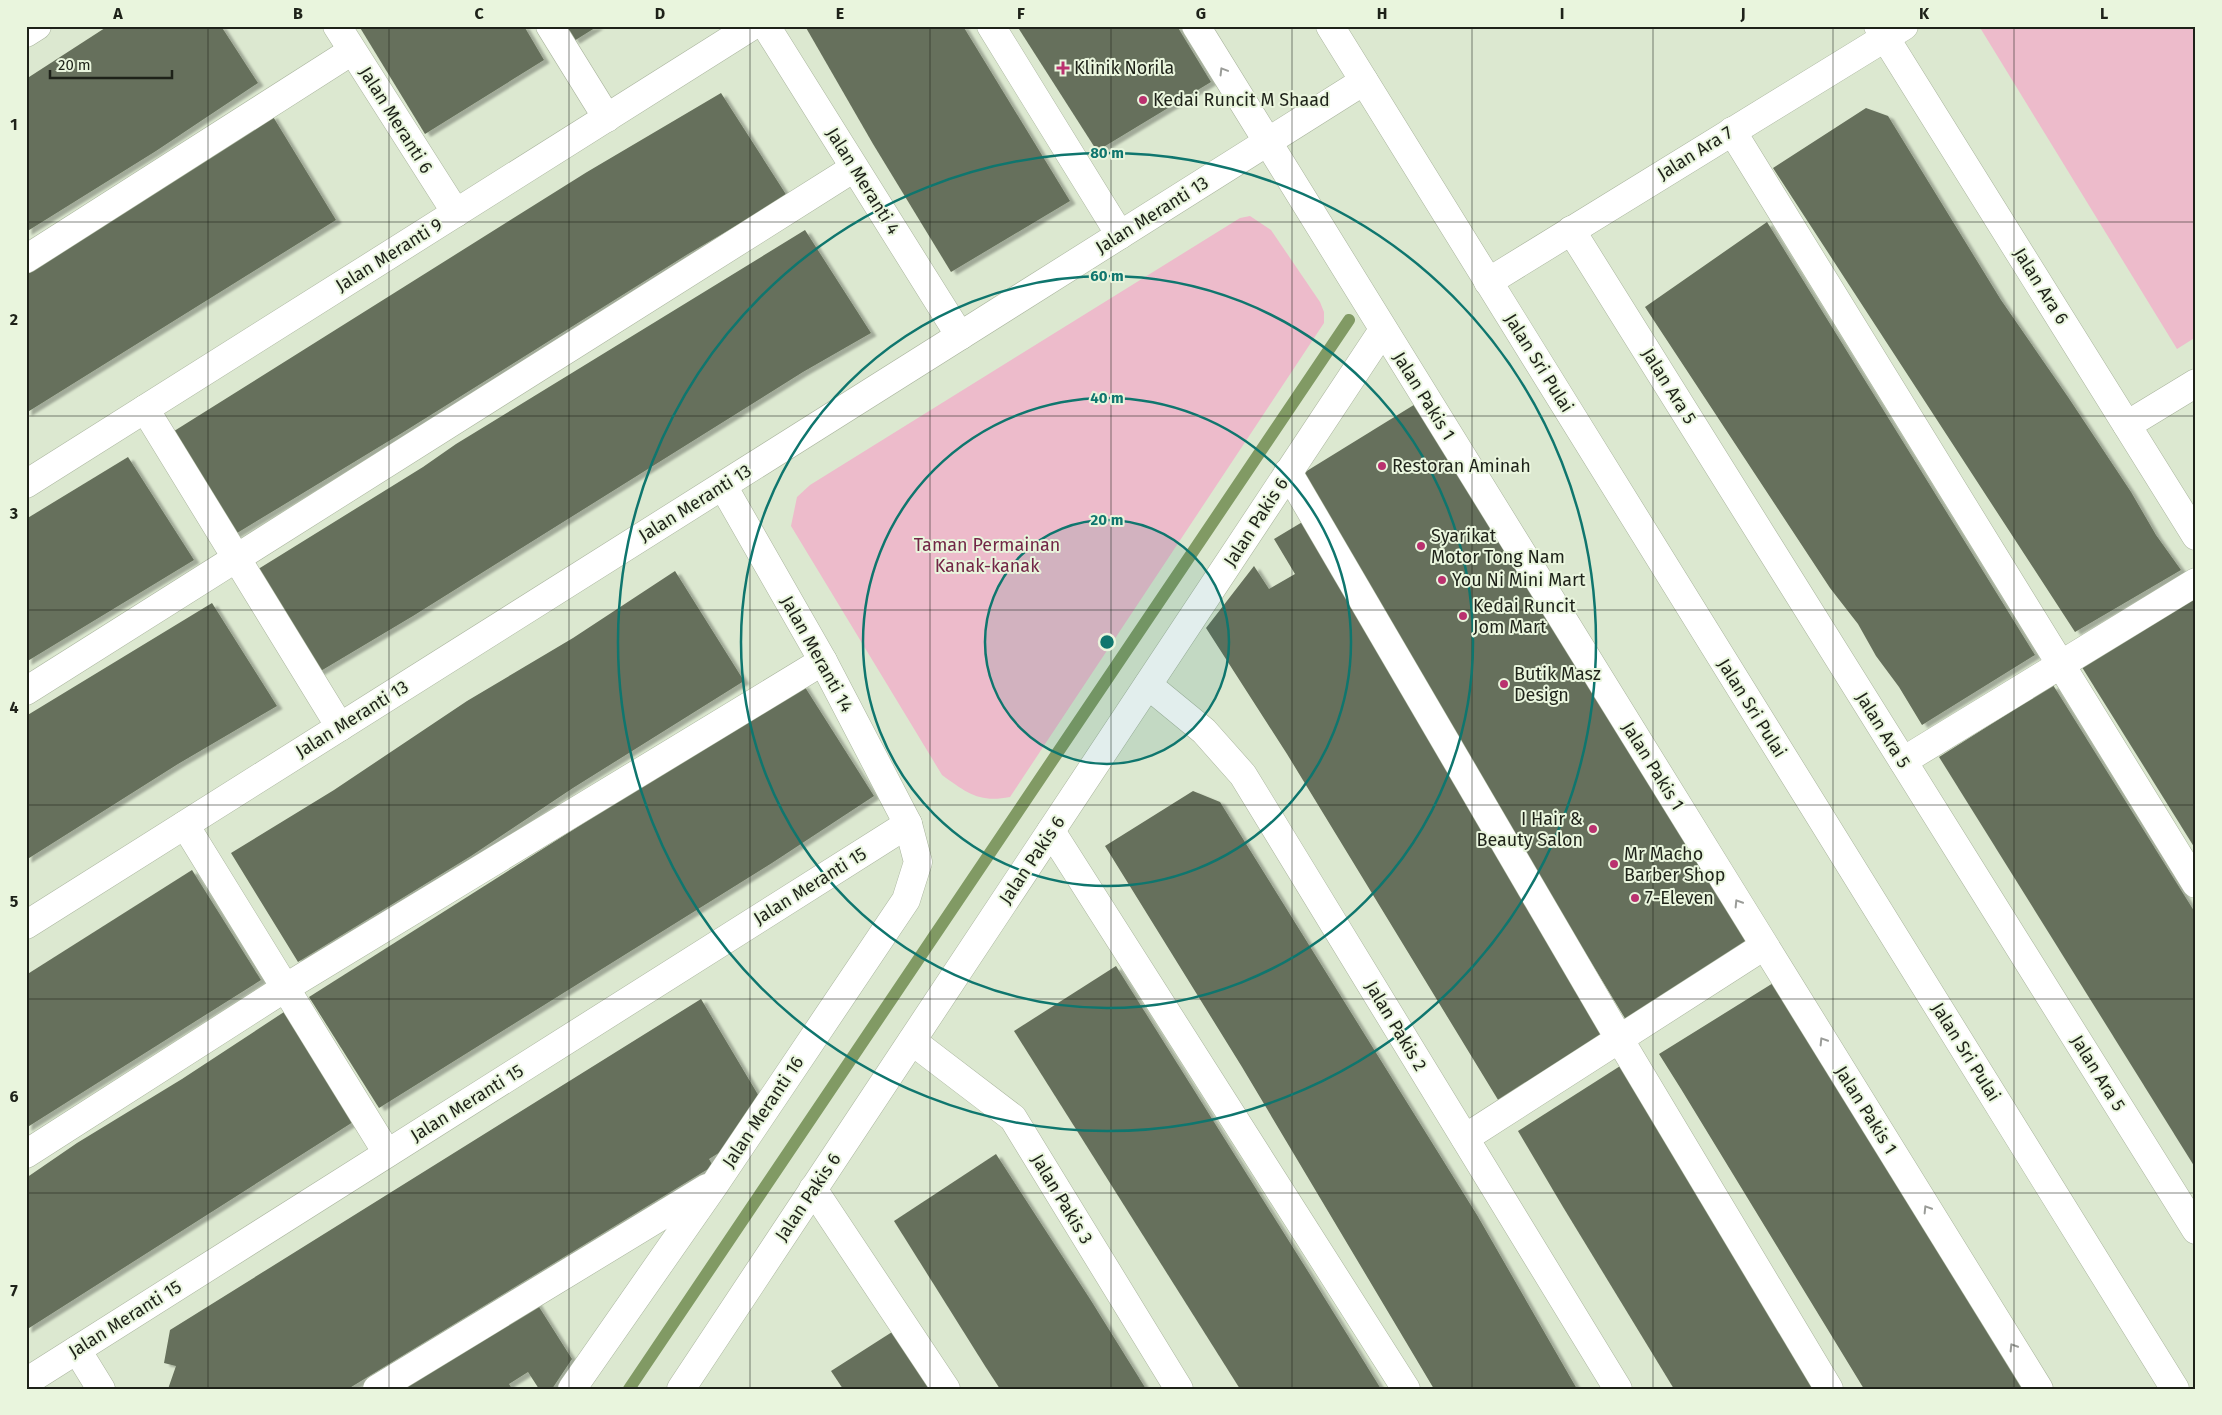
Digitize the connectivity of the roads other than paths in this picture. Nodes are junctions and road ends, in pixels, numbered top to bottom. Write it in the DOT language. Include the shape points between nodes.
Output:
graph roads {
  1 [pos="37,26"];
  2 [pos="337,26"];
  3 [pos="550,26"];
  4 [pos="752,26"];
  5 [pos="766,26"];
  6 [pos="991,26"];
  7 [pos="1196,26"];
  8 [pos="1330,26"];
  9 [pos="1889,30"];
  10 [pos="26,33"];
  11 [pos="352,51"];
  12 [pos="1364,81"];
  13 [pos="607,118"];
  14 [pos="1732,131"];
  15 [pos="1266,143"];
  16 [pos="854,168"];
  17 [pos="456,213"];
  18 [pos="1571,230"];
  19 [pos="1120,235"];
  20 [pos="26,259"];
  21 [pos="1488,282"];
  22 [pos="1383,330"];
  23 [pos="960,336"];
  24 [pos="2196,383"];
  25 [pos="144,409"];
  26 [pos="2127,425"];
  27 [pos="1288,472"];
  28 [pos="26,484"];
  29 [pos="723,486"];
  30 [pos="2196,536"];
  31 [pos="236,558"];
  32 [pos="2196,582"];
  33 [pos="822,661"];
  34 [pos="2059,665"];
  35 [pos="1148,685"];
  36 [pos="26,691"];
  37 [pos="340,727"];
  38 [pos="1903,761"];
  39 [pos="908,824"];
  40 [pos="185,825"];
  41 [pos="1051,831"];
  42 [pos="2196,884"];
  43 [pos="26,925"];
  44 [pos="1764,946"];
  45 [pos="285,988"];
  46 [pos="1620,1040"];
  47 [pos="912,1041"];
  48 [pos="1465,1138"];
  49 [pos="387,1153"];
  50 [pos="26,1154"];
  51 [pos="715,1184"];
  52 [pos="813,1189"];
  53 [pos="2196,1230"];
  54 [pos="77,1350"];
  55 [pos="26,1382"];
  56 [pos="689,1386"];
  57 [pos="102,1389"];
  58 [pos="377,1389"];
  59 [pos="572,1389"];
  60 [pos="946,1389"];
  61 [pos="1178,1389"];
  62 [pos="1406,1389"];
  63 [pos="1618,1389"];
  64 [pos="1829,1389"];
  65 [pos="2039,1389"];
  66 [pos="2175,1389"];
  1 -- 10 [label="street"];
  2 -- 11 [label="street, Jalan Meranti 6"];
  3 -- 13 [label="street"];
  4 -- 13 [label="street, Jalan Meranti 9"];
  5 -- 16 [label="street, Jalan Meranti 4"];
  6 -- 19 [label="street"];
  15 -- 7 [label="street, Jalan Pakis 1, one-way"];
  8 -- 12 [label="street, Jalan Sri Pulai"];
  9 -- 14 [label="street, Jalan Ara 7"];
  9 -- 26 [label="street, Jalan Ara 6"];
  11 -- 17 [label="street, Jalan Meranti 6"];
  11 -- 20 [label="street"];
  12 -- 15 [label="street, Jalan Meranti 13"];
  12 -- 21 [label="street, Jalan Sri Pulai"];
  13 -- 17 [label="street, Jalan Meranti 9"];
  14 -- 18 [label="street, Jalan Ara 7"];
  14 -- 34 [label="street"];
  15 -- 19 [label="street, Jalan Meranti 13"];
  15 -- 22 [label="street, Jalan Pakis 1"];
  16 -- 23 [label="street, Jalan Meranti 4"];
  16 -- 31 [label="street"];
  17 -- 25 [label="street, Jalan Meranti 9"];
  18 -- 21 [label="street, Jalan Ara 7"];
  18 -- 38 [label="street, Jalan Ara 5"];
  19 -- 23 [label="street, Jalan Meranti 13"];
  21 -- 66 [label="street, Jalan Sri Pulai"];
  22 -- 27 [label="street, Jalan Pakis 6"];
  44 -- 22 [label="street, Jalan Pakis 1, one-way"];
  23 -- 29 [label="street, Jalan Meranti 13"];
  24 -- 26 [label="street"];
  25 -- 28 [label="street, Jalan Meranti 9"];
  25 -- 31 [label="street"];
  26 -- 30 [label="street, Jalan Ara 6"];
  27 -- 35 [label="street, Jalan Pakis 6"];
  27 -- 46 [label="street"];
  29 -- 33 [label="street, Jalan Meranti 14"];
  29 -- 37 [label="street, Jalan Meranti 13"];
  31 -- 36 [label="street"];
  31 -- 37 [label="street"];
  32 -- 34 [label="street"];
  33 -- 39 [label="street, Jalan Meranti 14"];
  33 -- 45 [label="street"];
  34 -- 38 [label="street"];
  34 -- 42 [label="street"];
  35 -- 41 [label="street, Jalan Pakis 6"];
  35 -- 48 [label="street, Jalan Pakis 2" via="1204,731 1243,775"];
  37 -- 40 [label="street, Jalan Meranti 13"];
  38 -- 53 [label="street, Jalan Ara 5"];
  39 -- 49 [label="street, Jalan Meranti 15"];
  39 -- 51 [label="street, Jalan Meranti 16" via="918,862 906,900"];
  40 -- 43 [label="street, Jalan Meranti 13"];
  40 -- 45 [label="street"];
  41 -- 47 [label="street, Jalan Pakis 6"];
  41 -- 62 [label="street"];
  44 -- 46 [label="street"];
  65 -- 44 [label="street, Jalan Pakis 1, one-way"];
  45 -- 49 [label="street"];
  45 -- 50 [label="street"];
  46 -- 48 [label="street"];
  46 -- 64 [label="street"];
  47 -- 52 [label="street, Jalan Pakis 6"];
  47 -- 61 [label="street, Jalan Pakis 3" via="1013,1118"];
  48 -- 63 [label="street, Jalan Pakis 2"];
  49 -- 54 [label="street, Jalan Meranti 15"];
  51 -- 58 [label="street"];
  51 -- 59 [label="street, Jalan Meranti 16"];
  52 -- 56 [label="street, Jalan Pakis 6"];
  52 -- 60 [label="street"];
  54 -- 55 [label="street, Jalan Meranti 15"];
  54 -- 57 [label="street"];
}
